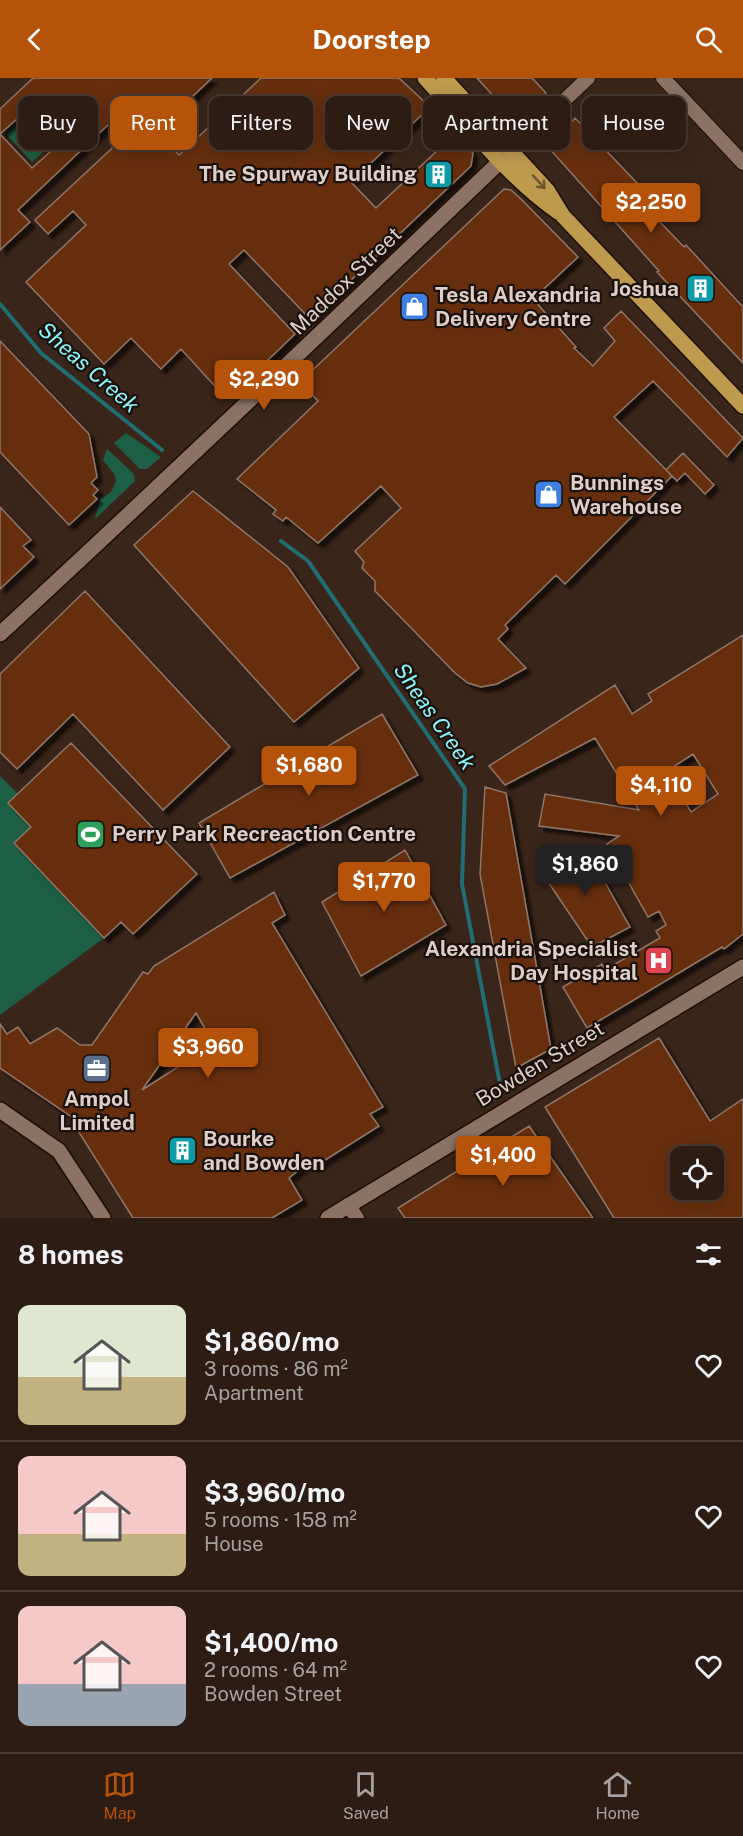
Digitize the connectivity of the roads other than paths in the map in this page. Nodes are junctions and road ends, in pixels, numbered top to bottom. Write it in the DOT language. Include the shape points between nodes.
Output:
graph roads {
  1 [pos="425,78"];
  2 [pos="444,78"];
  3 [pos="588,78"];
  4 [pos="663,78"];
  5 [pos="506,156"];
  6 [pos="743,163"];
  7 [pos="743,406"];
  8 [pos="0,634"];
  9 [pos="743,967"];
  10 [pos="0,1110"];
  11 [pos="353,1212"];
  12 [pos="103,1218"];
  13 [pos="328,1218"];
  1 -- 5 [label="main road"];
  2 -- 5 [label="main road"];
  3 -- 5 [label="street, Maddox Street"];
  4 -- 6 [label="street"];
  5 -- 7 [label="main road" via="539,199 563,216"];
  5 -- 8 [label="street, Maddox Street" via="283,371"];
  9 -- 11 [label="street, Bowden Street"];
  10 -- 12 [label="street" via="59,1151"];
  11 -- 13 [label="street, Bowden Street"];
}
